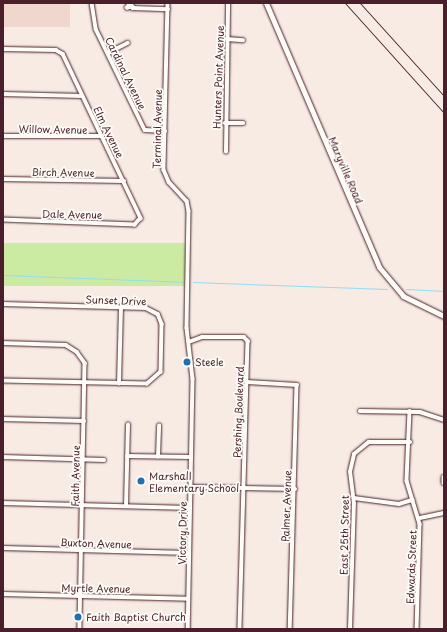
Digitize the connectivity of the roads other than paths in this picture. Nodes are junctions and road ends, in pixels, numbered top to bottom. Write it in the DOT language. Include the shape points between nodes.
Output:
graph roads {
  1 [pos="92,3"];
  2 [pos="130,3"];
  3 [pos="168,3"];
  4 [pos="228,3"];
  5 [pos="266,3"];
  6 [pos="168,9"];
  7 [pos="227,39"];
  8 [pos="244,40"];
  9 [pos="128,43"];
  10 [pos="3,49"];
  11 [pos="108,53"];
  12 [pos="3,94"];
  13 [pos="82,96"];
  14 [pos="225,123"];
  15 [pos="243,123"];
  16 [pos="165,131"];
  17 [pos="3,136"];
  18 [pos="102,136"];
  19 [pos="226,152"];
  20 [pos="3,178"];
  21 [pos="124,181"];
  22 [pos="3,220"];
  23 [pos="140,223"];
  24 [pos="3,304"];
  25 [pos="121,308"];
  26 [pos="444,316"];
  27 [pos="189,342"];
  28 [pos="3,343"];
  29 [pos="3,381"];
  30 [pos="247,382"];
  31 [pos="85,383"];
  32 [pos="119,384"];
  33 [pos="360,411"];
  34 [pos="410,412"];
  35 [pos="3,419"];
  36 [pos="444,420"];
  37 [pos="84,421"];
  38 [pos="128,425"];
  39 [pos="159,426"];
  40 [pos="410,442"];
  41 [pos="127,456"];
  42 [pos="3,457"];
  43 [pos="158,457"];
  44 [pos="191,458"];
  45 [pos="84,459"];
  46 [pos="104,460"];
  47 [pos="444,477"];
  48 [pos="444,483"];
  49 [pos="191,486"];
  50 [pos="244,488"];
  51 [pos="295,489"];
  52 [pos="354,498"];
  53 [pos="412,500"];
  54 [pos="3,503"];
  55 [pos="83,505"];
  56 [pos="126,506"];
  57 [pos="190,508"];
  58 [pos="444,513"];
  59 [pos="420,518"];
  60 [pos="3,548"];
  61 [pos="82,550"];
  62 [pos="189,553"];
  63 [pos="3,594"];
  64 [pos="81,596"];
  65 [pos="188,599"];
  66 [pos="80,629"];
  67 [pos="188,629"];
  68 [pos="240,629"];
  69 [pos="290,629"];
  70 [pos="350,629"];
  71 [pos="417,629"];
  1 -- 11 [label="street, Cardinal Avenue" via="94,23"];
  2 -- 6 [label="street" via="133,7"];
  3 -- 6 [label="street, Terminal Avenue"];
  4 -- 7 [label="street, Hunters Point Avenue"];
  5 -- 26 [label="main road, Maryville Road" via="378,267 403,296"];
  6 -- 16 [label="street, Terminal Avenue"];
  7 -- 8 [label="street"];
  7 -- 14 [label="street, Hunters Point Avenue"];
  9 -- 11 [label="street"];
  10 -- 13 [label="street, Elm Avenue" via="58,51"];
  11 -- 16 [label="street, Cardinal Avenue" via="145,130"];
  12 -- 13 [label="street"];
  13 -- 18 [label="street, Elm Avenue"];
  14 -- 15 [label="street"];
  14 -- 19 [label="street, Hunters Point Avenue"];
  16 -- 27 [label="street, Terminal Avenue" via="165,174 184,197 188,208"];
  17 -- 18 [label="street, Willow Avenue"];
  18 -- 21 [label="street, Elm Avenue"];
  20 -- 21 [label="street, Birch Avenue"];
  21 -- 23 [label="street, Elm Avenue"];
  22 -- 23 [label="street, Dale Avenue"];
  24 -- 25 [label="street, Sunset Drive"];
  25 -- 32 [label="street"];
  25 -- 32 [label="street, Sunset Drive" via="148,308 158,314 162,324 162,360 159,375 151,383"];
  27 -- 30 [label="street, Pershing Boulevard" via="199,337 247,339"];
  27 -- 44 [label="street, Victory Drive"];
  28 -- 31 [label="street, Faith Avenue" via="54,344 70,347 81,355"];
  29 -- 31 [label="street, Sunset Drive"];
  30 -- 50 [label="street, Pershing Boulevard"];
  30 -- 51 [label="street, Palmer Avenue" via="296,384"];
  31 -- 32 [label="street, Sunset Drive"];
  31 -- 37 [label="street, Faith Avenue"];
  33 -- 34 [label="street"];
  34 -- 36 [label="street" via="437,415"];
  34 -- 40 [label="street, Edwards Street"];
  35 -- 37 [label="street"];
  37 -- 45 [label="street, Faith Avenue"];
  38 -- 41 [label="street"];
  39 -- 43 [label="street"];
  40 -- 52 [label="street, East 25th Street" via="374,441 359,448 350,467"];
  40 -- 53 [label="street, Edwards Street" via="407,481"];
  41 -- 43 [label="street"];
  41 -- 56 [label="street"];
  42 -- 45 [label="street"];
  43 -- 44 [label="street"];
  44 -- 49 [label="street, Victory Drive"];
  45 -- 46 [label="street"];
  45 -- 55 [label="street, Faith Avenue"];
  47 -- 48 [label="street"];
  49 -- 50 [label="street"];
  49 -- 57 [label="street, Victory Drive"];
  50 -- 51 [label="street"];
  50 -- 68 [label="street, Pershing Boulevard"];
  51 -- 69 [label="street, Palmer Avenue"];
  52 -- 53 [label="street" via="399,504"];
  52 -- 70 [label="street, East 25th Street"];
  53 -- 59 [label="street, Edwards Street"];
  54 -- 55 [label="street"];
  55 -- 56 [label="street"];
  55 -- 61 [label="street, Faith Avenue"];
  56 -- 57 [label="street"];
  57 -- 62 [label="street, Victory Drive"];
  58 -- 59 [label="street"];
  59 -- 71 [label="street, Edwards Street"];
  60 -- 61 [label="street, Buxton Avenue"];
  61 -- 62 [label="street, Buxton Avenue"];
  61 -- 64 [label="street, Faith Avenue"];
  62 -- 65 [label="street, Victory Drive"];
  63 -- 64 [label="street, Myrtle Avenue"];
  64 -- 65 [label="street, Myrtle Avenue"];
  64 -- 66 [label="street, Faith Avenue"];
  65 -- 67 [label="street, Victory Drive"];
}
